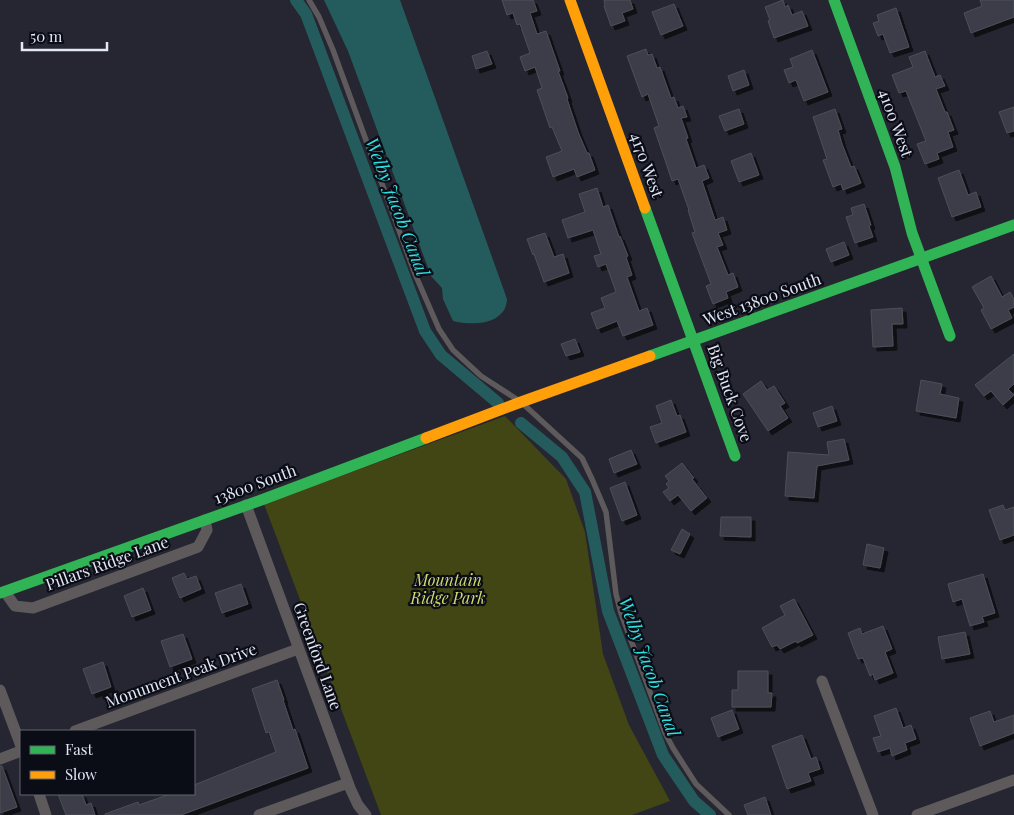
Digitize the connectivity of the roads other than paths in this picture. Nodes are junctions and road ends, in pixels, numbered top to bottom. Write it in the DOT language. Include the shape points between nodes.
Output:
graph roads {
  1 [pos="309,0"];
  2 [pos="570,0"];
  3 [pos="834,0"];
  4 [pos="1014,225"];
  5 [pos="921,259"];
  6 [pos="950,336"];
  7 [pos="694,340"];
  8 [pos="521,402"];
  9 [pos="735,456"];
  10 [pos="246,505"];
  11 [pos="205,520"];
  12 [pos="3,593"];
  13 [pos="298,649"];
  14 [pos="822,681"];
  15 [pos="0,690"];
  16 [pos="78,730"];
  17 [pos="20,743"];
  18 [pos="20,751"];
  19 [pos="0,759"];
  20 [pos="1014,780"];
  21 [pos="348,783"];
  22 [pos="39,795"];
  23 [pos="46,815"];
  24 [pos="259,815"];
  25 [pos="366,815"];
  26 [pos="729,815"];
  27 [pos="873,815"];
  28 [pos="917,815"];
  1 -- 8 [label="lane" via="333,50 415,274 439,329 453,350 480,376"];
  2 -- 7 [label="street, 4170 West"];
  3 -- 5 [label="street, 4100 West" via="895,167"];
  4 -- 5 [label="street, West 13800 South"];
  5 -- 6 [label="street, 4100 West"];
  5 -- 7 [label="street, West 13800 South"];
  7 -- 8 [label="street, West 13800 South"];
  7 -- 9 [label="street, Big Buck Cove"];
  8 -- 10 [label="street, 13800 South"];
  8 -- 26 [label="lane" via="582,458 606,512 621,613 665,733 696,784"];
  10 -- 11 [label="street, 13800 South"];
  10 -- 13 [label="street, Greenford Lane"];
  11 -- 12 [label="street, 13800 South"];
  11 -- 12 [label="street, Pillars Ridge Lane" via="207,530 198,547 33,608 16,606"];
  13 -- 16 [label="street, Monument Peak Drive"];
  13 -- 21 [label="street, Greenford Lane"];
  14 -- 27 [label="street"];
  15 -- 17 [label="street"];
  18 -- 19 [label="street"];
  20 -- 28 [label="street"];
  21 -- 24 [label="street"];
  21 -- 25 [label="street, Greenford Lane"];
  22 -- 23 [label="street"];
}
